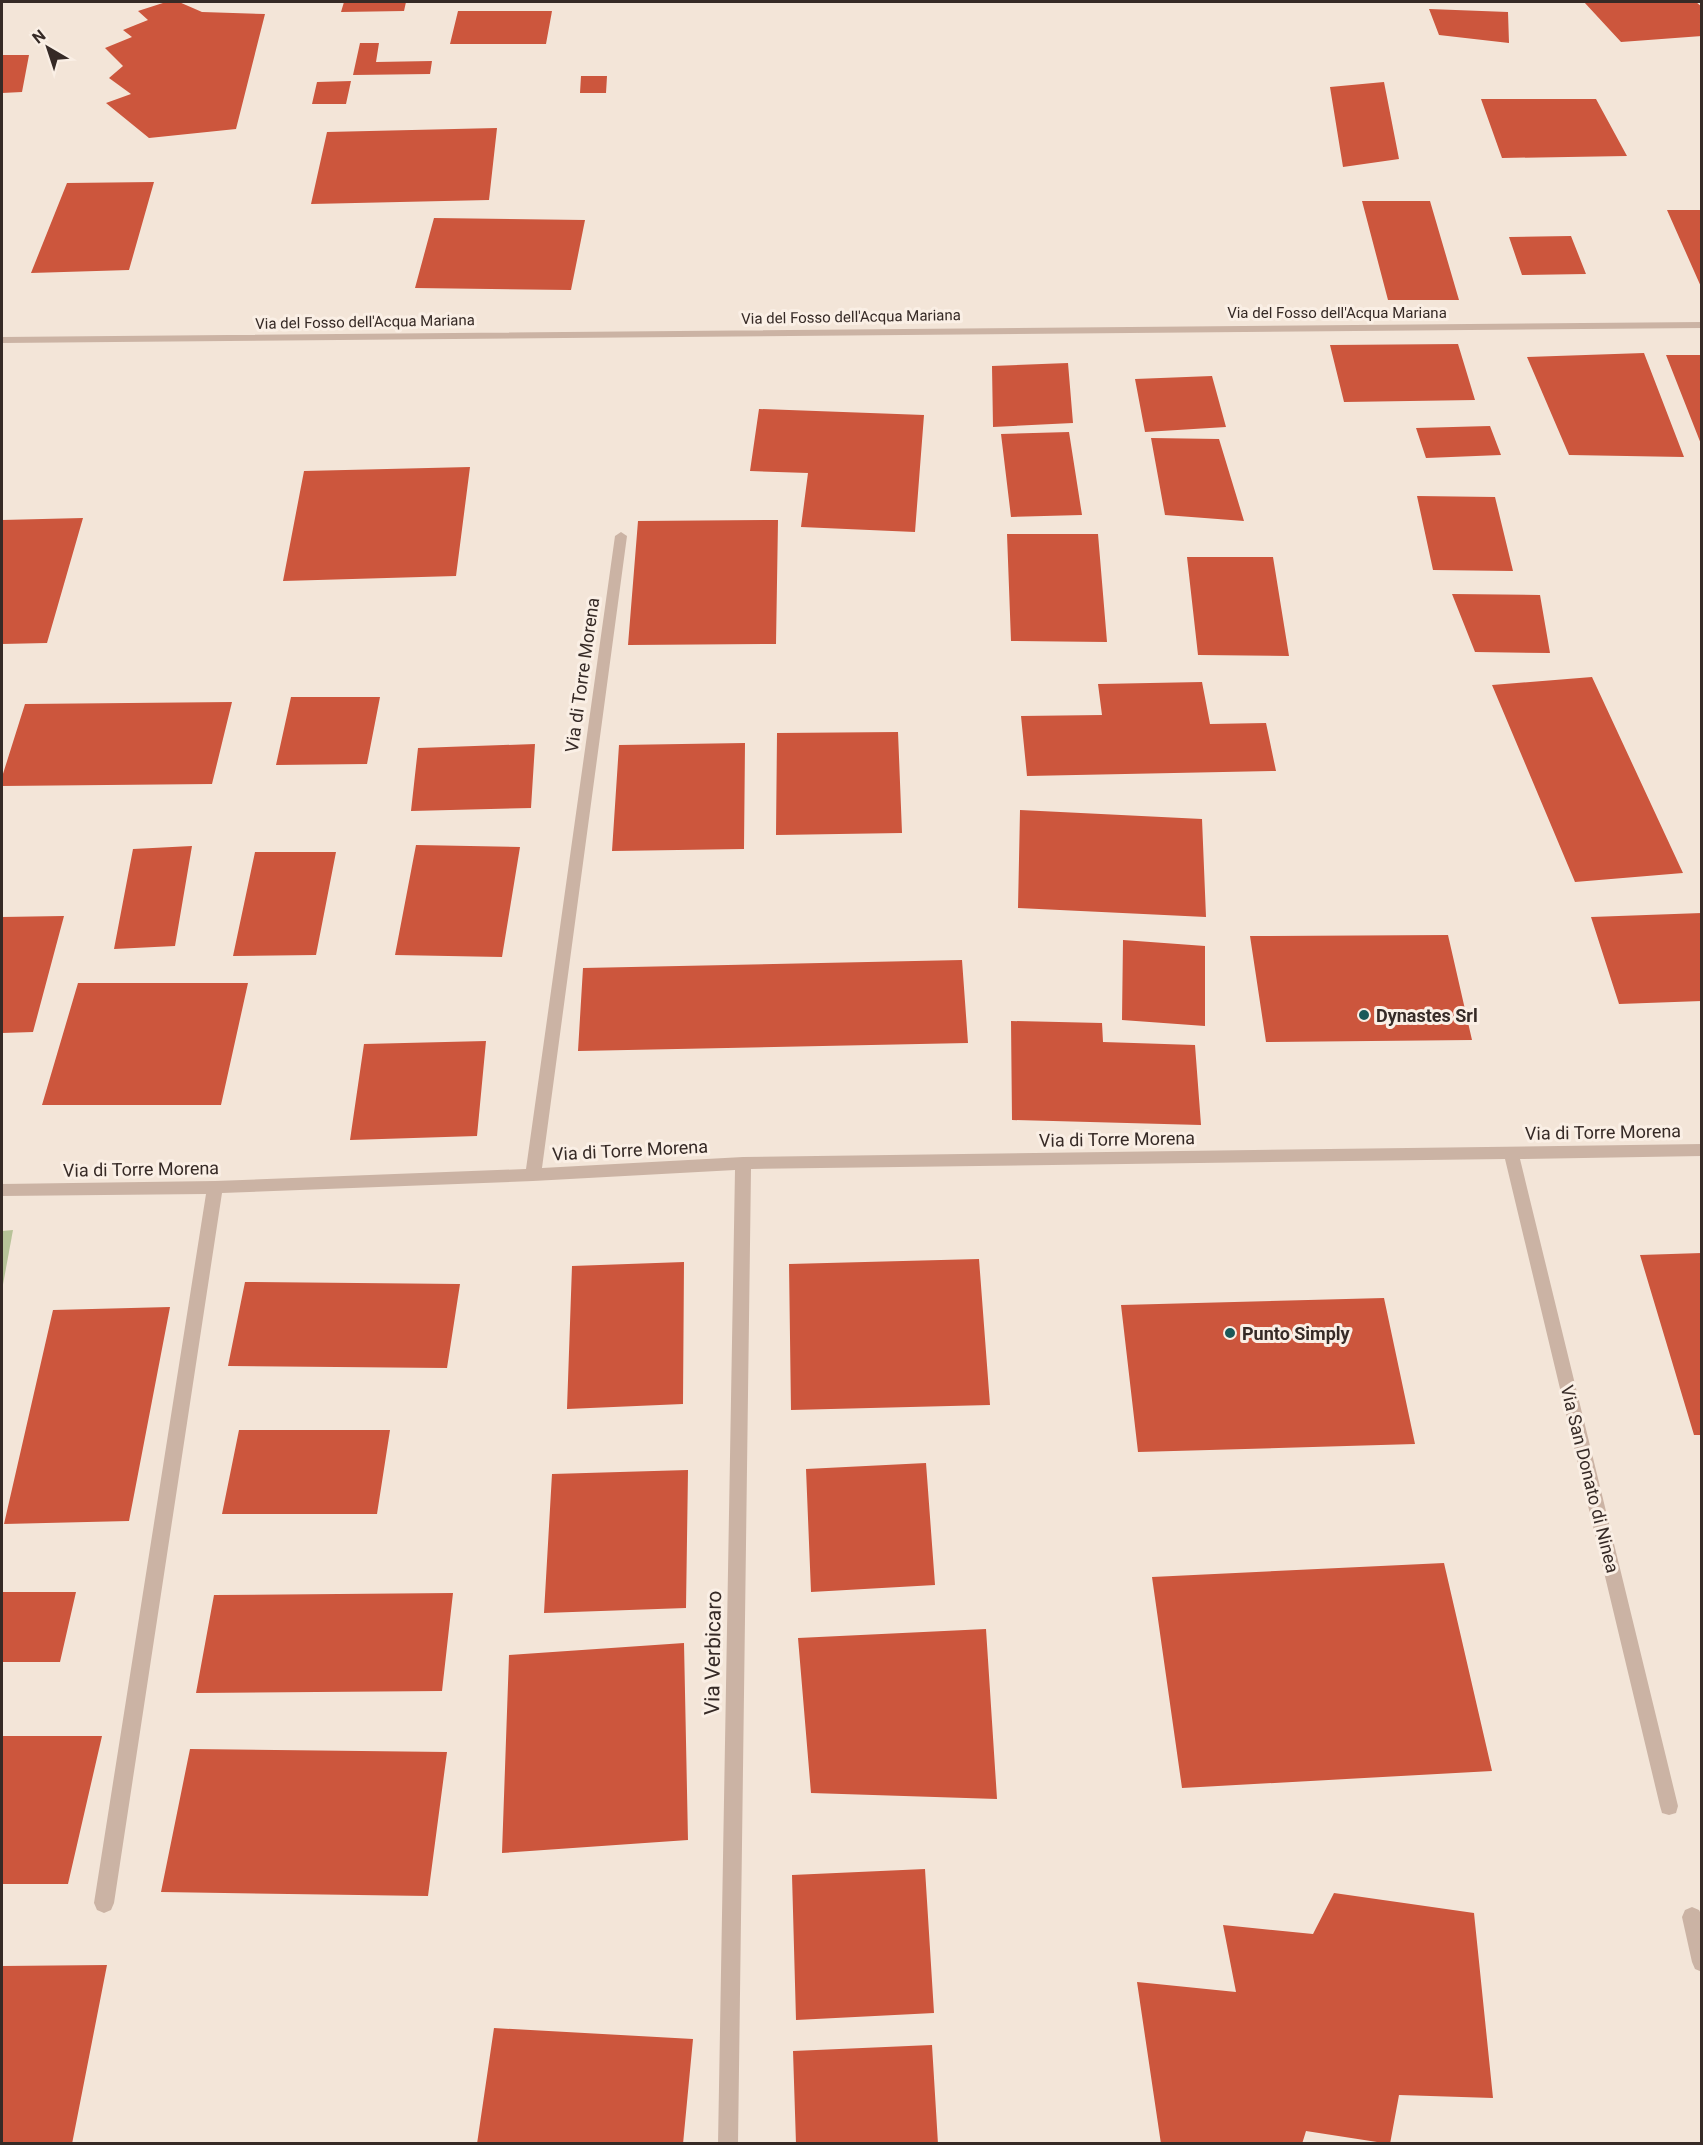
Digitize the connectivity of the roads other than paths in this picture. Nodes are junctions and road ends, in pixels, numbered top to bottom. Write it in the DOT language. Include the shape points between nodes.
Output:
graph roads {
  1 [pos="1701,325"];
  2 [pos="2,340"];
  3 [pos="621,536"];
  4 [pos="1701,1150"];
  5 [pos="1510,1153"];
  6 [pos="743,1164"];
  7 [pos="533,1175"];
  8 [pos="215,1187"];
  9 [pos="2,1190"];
  10 [pos="1669,1806"];
  11 [pos="104,1903"];
  12 [pos="1692,1917"];
  13 [pos="1701,1962"];
  14 [pos="728,2144"];
  1 -- 2 [label="street, Via del Fosso dell'Acqua Mariana"];
  3 -- 7 [label="street, Via di Torre Morena"];
  4 -- 5 [label="street, Via di Torre Morena"];
  5 -- 6 [label="street, Via di Torre Morena"];
  5 -- 10 [label="street, Via San Donato di Ninea"];
  6 -- 7 [label="street, Via di Torre Morena"];
  6 -- 14 [label="street, Via Verbicaro"];
  7 -- 8 [label="street, Via di Torre Morena"];
  8 -- 9 [label="street, Via di Torre Morena"];
  8 -- 11 [label="street"];
  12 -- 13 [label="street"];
}
